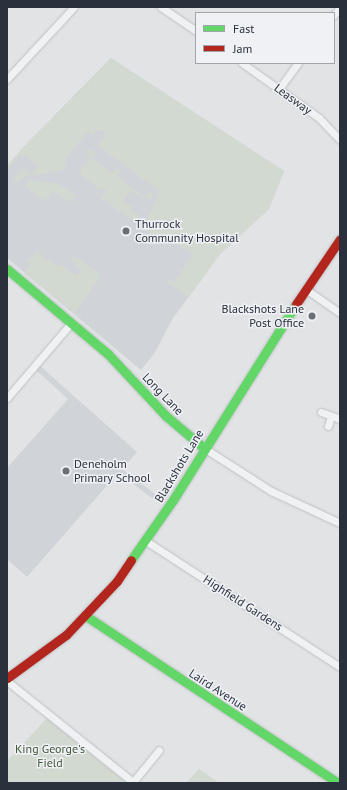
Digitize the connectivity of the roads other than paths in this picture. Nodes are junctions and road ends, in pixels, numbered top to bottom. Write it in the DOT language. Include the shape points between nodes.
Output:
graph roads {
  1 [pos="74,7"];
  2 [pos="162,7"];
  3 [pos="195,30"];
  4 [pos="243,64"];
  5 [pos="297,64"];
  6 [pos="7,79"];
  7 [pos="279,89"];
  8 [pos="340,140"];
  9 [pos="340,239"];
  10 [pos="7,268"];
  11 [pos="307,290"];
  12 [pos="340,312"];
  13 [pos="71,323"];
  14 [pos="7,398"];
  15 [pos="322,412"];
  16 [pos="331,416"];
  17 [pos="340,419"];
  18 [pos="328,426"];
  19 [pos="204,448"];
  20 [pos="340,524"];
  21 [pos="146,541"];
  22 [pos="86,616"];
  23 [pos="340,667"];
  24 [pos="7,678"];
  25 [pos="7,681"];
  26 [pos="159,750"];
  27 [pos="338,783"];
  1 -- 6 [label="street"];
  2 -- 3 [label="street"];
  4 -- 7 [label="street, Leasway"];
  5 -- 7 [label="street"];
  7 -- 8 [label="street, Leasway" via="318,118"];
  9 -- 11 [label="street, Blackshots Lane"];
  10 -- 13 [label="street, Long Lane"];
  11 -- 12 [label="street"];
  11 -- 19 [label="street, Blackshots Lane"];
  13 -- 14 [label="street"];
  13 -- 19 [label="street, Long Lane" via="108,354 166,416"];
  15 -- 16 [label="street"];
  16 -- 17 [label="street"];
  16 -- 18 [label="street"];
  19 -- 20 [label="street, Long Lane" via="271,491"];
  19 -- 21 [label="street, Blackshots Lane"];
  21 -- 22 [label="street, Blackshots Lane" via="117,581"];
  21 -- 23 [label="street, Highfield Gardens"];
  22 -- 24 [label="street, Blackshots Lane"];
  22 -- 27 [label="street, Laird Avenue"];
  25 -- 26 [label="street" via="133,782"];
}
